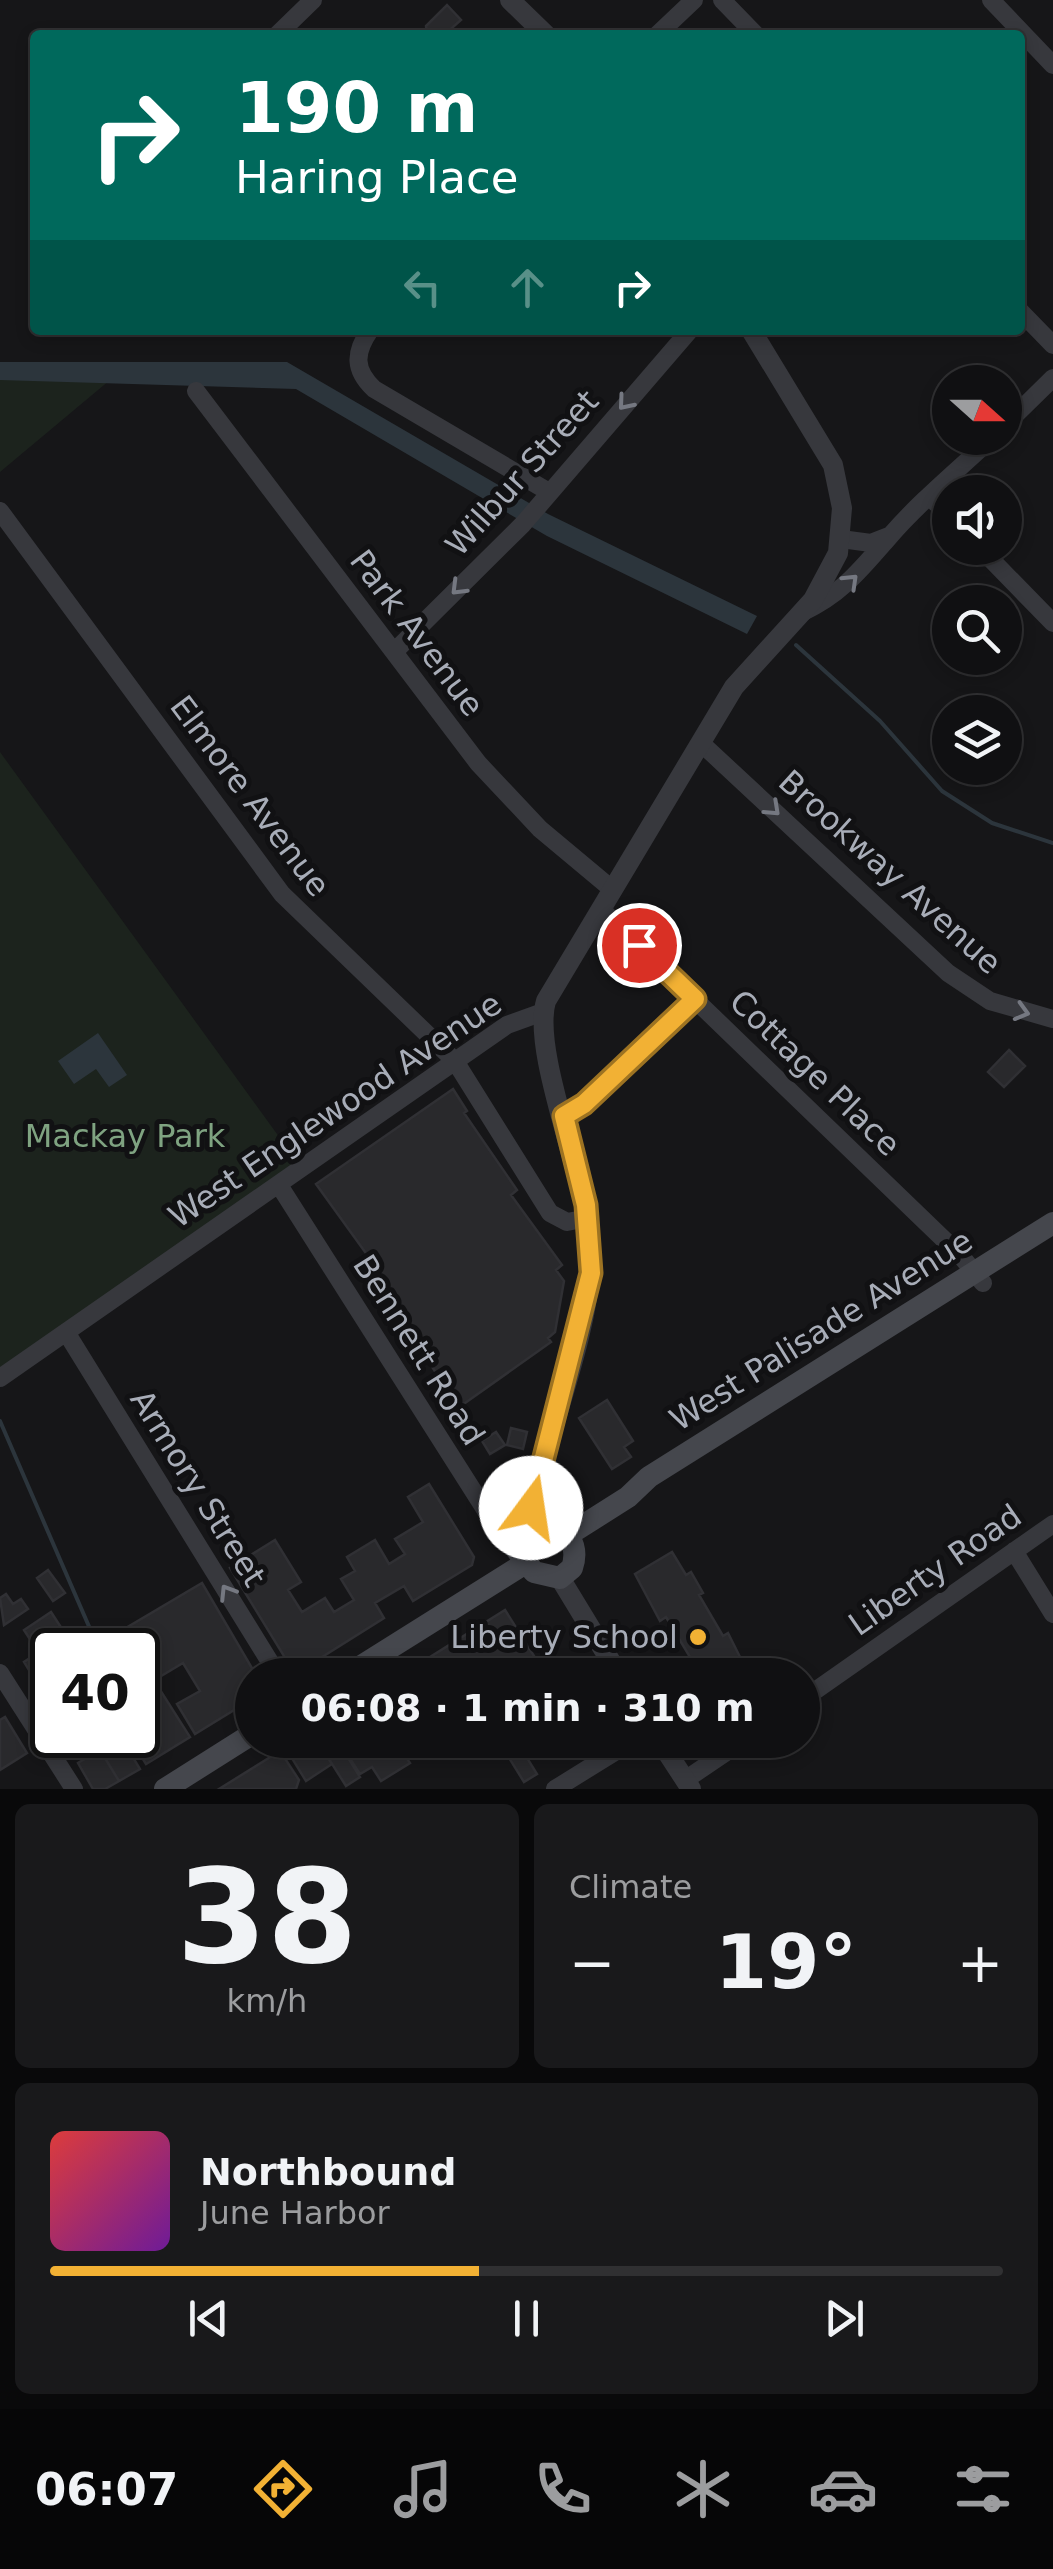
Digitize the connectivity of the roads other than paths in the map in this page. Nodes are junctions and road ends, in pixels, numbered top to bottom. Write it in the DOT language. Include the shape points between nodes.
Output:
graph roads {
  1 [pos="313,0"];
  2 [pos="510,0"];
  3 [pos="694,0"];
  4 [pos="722,0"];
  5 [pos="991,0"];
  6 [pos="282,30"];
  7 [pos="541,30"];
  8 [pos="662,30"];
  9 [pos="751,30"];
  10 [pos="1020,30"];
  11 [pos="1025,36"];
  12 [pos="1053,65"];
  13 [pos="1025,316"];
  14 [pos="367,335"];
  15 [pos="686,335"];
  16 [pos="755,335"];
  17 [pos="1053,345"];
  18 [pos="1053,378"];
  19 [pos="196,390"];
  20 [pos="1022,408"];
  21 [pos="974,455"];
  22 [pos="548,494"];
  23 [pos="930,496"];
  24 [pos="0,510"];
  25 [pos="890,536"];
  26 [pos="841,539"];
  27 [pos="997,565"];
  28 [pos="802,612"];
  29 [pos="1053,623"];
  30 [pos="394,652"];
  31 [pos="701,743"];
  32 [pos="614,890"];
  33 [pos="602,910"];
  34 [pos="695,999"];
  35 [pos="543,1012"];
  36 [pos="1053,1018"];
  37 [pos="455,1062"];
  38 [pos="564,1116"];
  39 [pos="279,1185"];
  40 [pos="588,1218"];
  41 [pos="1053,1223"];
  42 [pos="1053,1240"];
  43 [pos="979,1278"];
  44 [pos="66,1332"];
  45 [pos="0,1378"];
  46 [pos="533,1520"];
  47 [pos="1053,1524"];
  48 [pos="568,1535"];
  49 [pos="516,1540"];
  50 [pos="1014,1551"];
  51 [pos="524,1564"];
  52 [pos="560,1578"];
  53 [pos="1053,1614"];
  54 [pos="267,1658"];
  55 [pos="374,1658"];
  56 [pos="609,1658"];
  57 [pos="0,1673"];
  58 [pos="820,1687"];
  59 [pos="235,1745"];
  60 [pos="605,1758"];
  61 [pos="671,1758"];
  62 [pos="722,1758"];
  63 [pos="688,1785"];
  64 [pos="171,1788"];
  65 [pos="74,1789"];
  66 [pos="555,1789"];
  1 -- 6 [label="street"];
  2 -- 7 [label="street"];
  3 -- 8 [label="street"];
  4 -- 9 [label="street"];
  5 -- 10 [label="street"];
  11 -- 12 [label="street"];
  13 -- 17 [label="street"];
  14 -- 22 [label="street" via="357,355 360,376 374,390"];
  15 -- 22 [label="street, Wilbur Street, one-way"];
  16 -- 26 [label="street" via="833,465"];
  18 -- 20 [label="street"];
  19 -- 30 [label="street, Park Avenue"];
  21 -- 23 [label="street, West Englewood Avenue"];
  22 -- 30 [label="street, Wilbur Street, one-way"];
  23 -- 25 [label="street, West Englewood Avenue"];
  24 -- 37 [label="street, Elmore Avenue" via="282,894"];
  25 -- 26 [label="street" via="871,543"];
  28 -- 25 [label="street, West Englewood Avenue, one-way" via="834,598"];
  26 -- 28 [label="street" via="830,575"];
  27 -- 29 [label="street"];
  28 -- 31 [label="street, West Englewood Avenue" via="740,678"];
  30 -- 32 [label="street, Park Avenue" via="508,797"];
  31 -- 32 [label="street, West Englewood Avenue"];
  31 -- 36 [label="street, Brookway Avenue, one-way" via="948,973 990,1001"];
  32 -- 33 [label="street, West Englewood Avenue"];
  33 -- 34 [label="street, Cottage Place"];
  33 -- 35 [label="street, West Englewood Avenue"];
  34 -- 38 [label="street"];
  34 -- 43 [label="street, Cottage Place"];
  35 -- 37 [label="street, West Englewood Avenue" via="516,1019"];
  35 -- 38 [label="street" via="542,1033"];
  37 -- 39 [label="street, West Englewood Avenue"];
  37 -- 40 [label="street, Elmore Avenue" via="550,1213 567,1222"];
  38 -- 40 [label="street"];
  39 -- 44 [label="street, West Englewood Avenue"];
  39 -- 49 [label="street, Bennett Road" via="492,1522"];
  40 -- 46 [label="street" via="590,1283 533,1496"];
  41 -- 43 [label="main road, West Palisade Avenue"];
  42 -- 43 [label="main road, West Palisade Avenue"];
  43 -- 48 [label="main road, West Palisade Avenue" via="658,1487 628,1497"];
  44 -- 45 [label="street, West Englewood Avenue"];
  54 -- 44 [label="street, Armory Street, one-way"];
  46 -- 48 [label="main road" via="552,1522"];
  46 -- 49 [label="main road"];
  47 -- 50 [label="street, Liberty Road"];
  48 -- 52 [label="main road" via="575,1560"];
  49 -- 51 [label="main road"];
  50 -- 53 [label="street"];
  50 -- 58 [label="street, Liberty Road"];
  51 -- 52 [label="main road"];
  51 -- 55 [label="main road"];
  52 -- 56 [label="street"];
  57 -- 65 [label="street"];
  59 -- 64 [label="main road"];
  60 -- 66 [label="street"];
  61 -- 63 [label="street"];
  62 -- 63 [label="street"];
}
